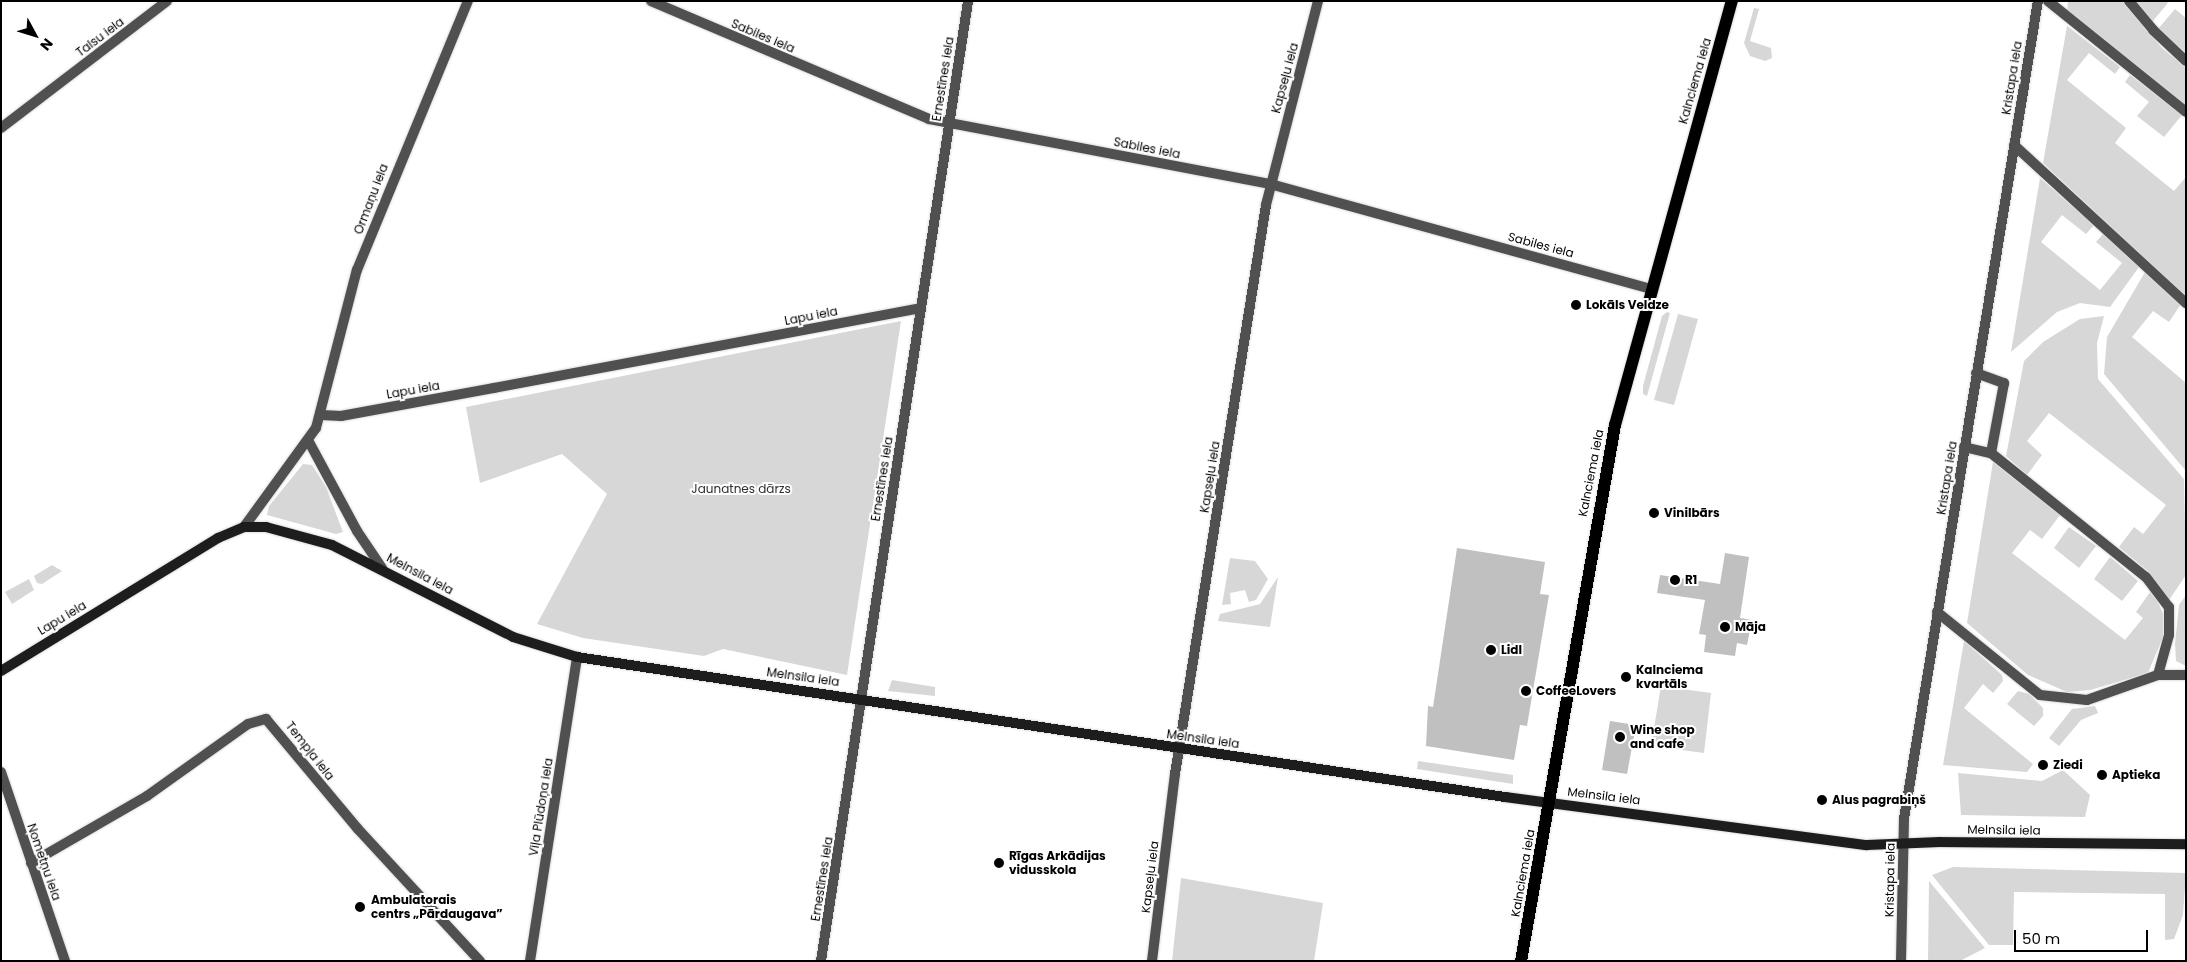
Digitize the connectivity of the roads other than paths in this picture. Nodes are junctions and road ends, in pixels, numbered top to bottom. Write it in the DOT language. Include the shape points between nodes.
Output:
graph roads {
  1 [pos="167,1"];
  2 [pos="468,1"];
  3 [pos="650,1"];
  4 [pos="968,1"];
  5 [pos="1318,1"];
  6 [pos="1732,1"];
  7 [pos="2038,1"];
  8 [pos="2048,1"];
  9 [pos="2129,1"];
  10 [pos="2186,60"];
  11 [pos="2186,112"];
  12 [pos="948,122"];
  13 [pos="1,128"];
  14 [pos="2014,145"];
  15 [pos="1270,184"];
  16 [pos="1651,289"];
  17 [pos="2186,303"];
  18 [pos="920,308"];
  19 [pos="1976,373"];
  20 [pos="322,415"];
  21 [pos="308,440"];
  22 [pos="1964,448"];
  23 [pos="1991,453"];
  24 [pos="244,527"];
  25 [pos="382,568"];
  26 [pos="1937,612"];
  27 [pos="577,657"];
  28 [pos="1,671"];
  29 [pos="2158,675"];
  30 [pos="2186,675"];
  31 [pos="862,698"];
  32 [pos="1179,748"];
  33 [pos="1,772"];
  34 [pos="1549,802"];
  35 [pos="2186,844"];
  36 [pos="1902,845"];
  37 [pos="31,863"];
  38 [pos="65,961"];
  39 [pos="480,961"];
  40 [pos="530,961"];
  41 [pos="821,961"];
  42 [pos="1152,961"];
  43 [pos="1522,961"];
  44 [pos="1901,961"];
  1 -- 13 [label="street, Talsu iela"];
  2 -- 20 [label="street, Ormaņu iela" via="357,270"];
  3 -- 12 [label="street, Sabiles iela" via="914,114"];
  4 -- 12 [label="street, Ernestīnes iela"];
  5 -- 15 [label="street, Kapseļu iela"];
  6 -- 16 [label="main road, Kalnciema iela"];
  7 -- 14 [label="street, Kristapa iela"];
  8 -- 11 [label="street"];
  9 -- 10 [label="street" via="2153,30"];
  12 -- 15 [label="street, Sabiles iela"];
  12 -- 18 [label="street, Ernestīnes iela"];
  14 -- 17 [label="street"];
  14 -- 19 [label="street, Kristapa iela"];
  15 -- 16 [label="street, Sabiles iela"];
  15 -- 32 [label="street, Kapseļu iela"];
  16 -- 34 [label="main road, Kalnciema iela" via="1628,367 1597,509"];
  18 -- 20 [label="street, Lapu iela" via="341,416"];
  18 -- 31 [label="street, Ernestīnes iela"];
  19 -- 22 [label="street, Kristapa iela"];
  19 -- 23 [label="street" via="2004,383"];
  20 -- 21 [label="street, Lapu iela"];
  21 -- 24 [label="street, Lapu iela"];
  21 -- 25 [label="street" via="357,531"];
  22 -- 23 [label="street"];
  22 -- 26 [label="street, Kristapa iela"];
  23 -- 29 [label="street" via="2146,576 2169,607 2169,634"];
  24 -- 25 [label="street, Melnsila iela" via="271,527 302,534"];
  24 -- 28 [label="street, Lapu iela" via="204,546"];
  25 -- 27 [label="street, Melnsila iela" via="514,636"];
  26 -- 29 [label="street" via="2040,695 2087,700"];
  26 -- 36 [label="street, Kristapa iela"];
  27 -- 31 [label="street, Melnsila iela"];
  27 -- 40 [label="street, Viļa Plūdoņa iela"];
  29 -- 30 [label="street"];
  31 -- 32 [label="street, Melnsila iela"];
  31 -- 41 [label="street, Ernestīnes iela"];
  32 -- 34 [label="street, Melnsila iela"];
  32 -- 42 [label="street, Kapseļu iela"];
  33 -- 37 [label="street, Nometņu iela"];
  34 -- 36 [label="street, Melnsila iela" via="1866,845"];
  34 -- 43 [label="main road, Kalnciema iela"];
  35 -- 36 [label="street, Melnsila iela" via="1940,842"];
  36 -- 44 [label="street, Kristapa iela"];
  37 -- 38 [label="street, Nometņu iela"];
  37 -- 39 [label="street, Tempļa iela" via="147,796 248,724 266,719 358,829"];
}
